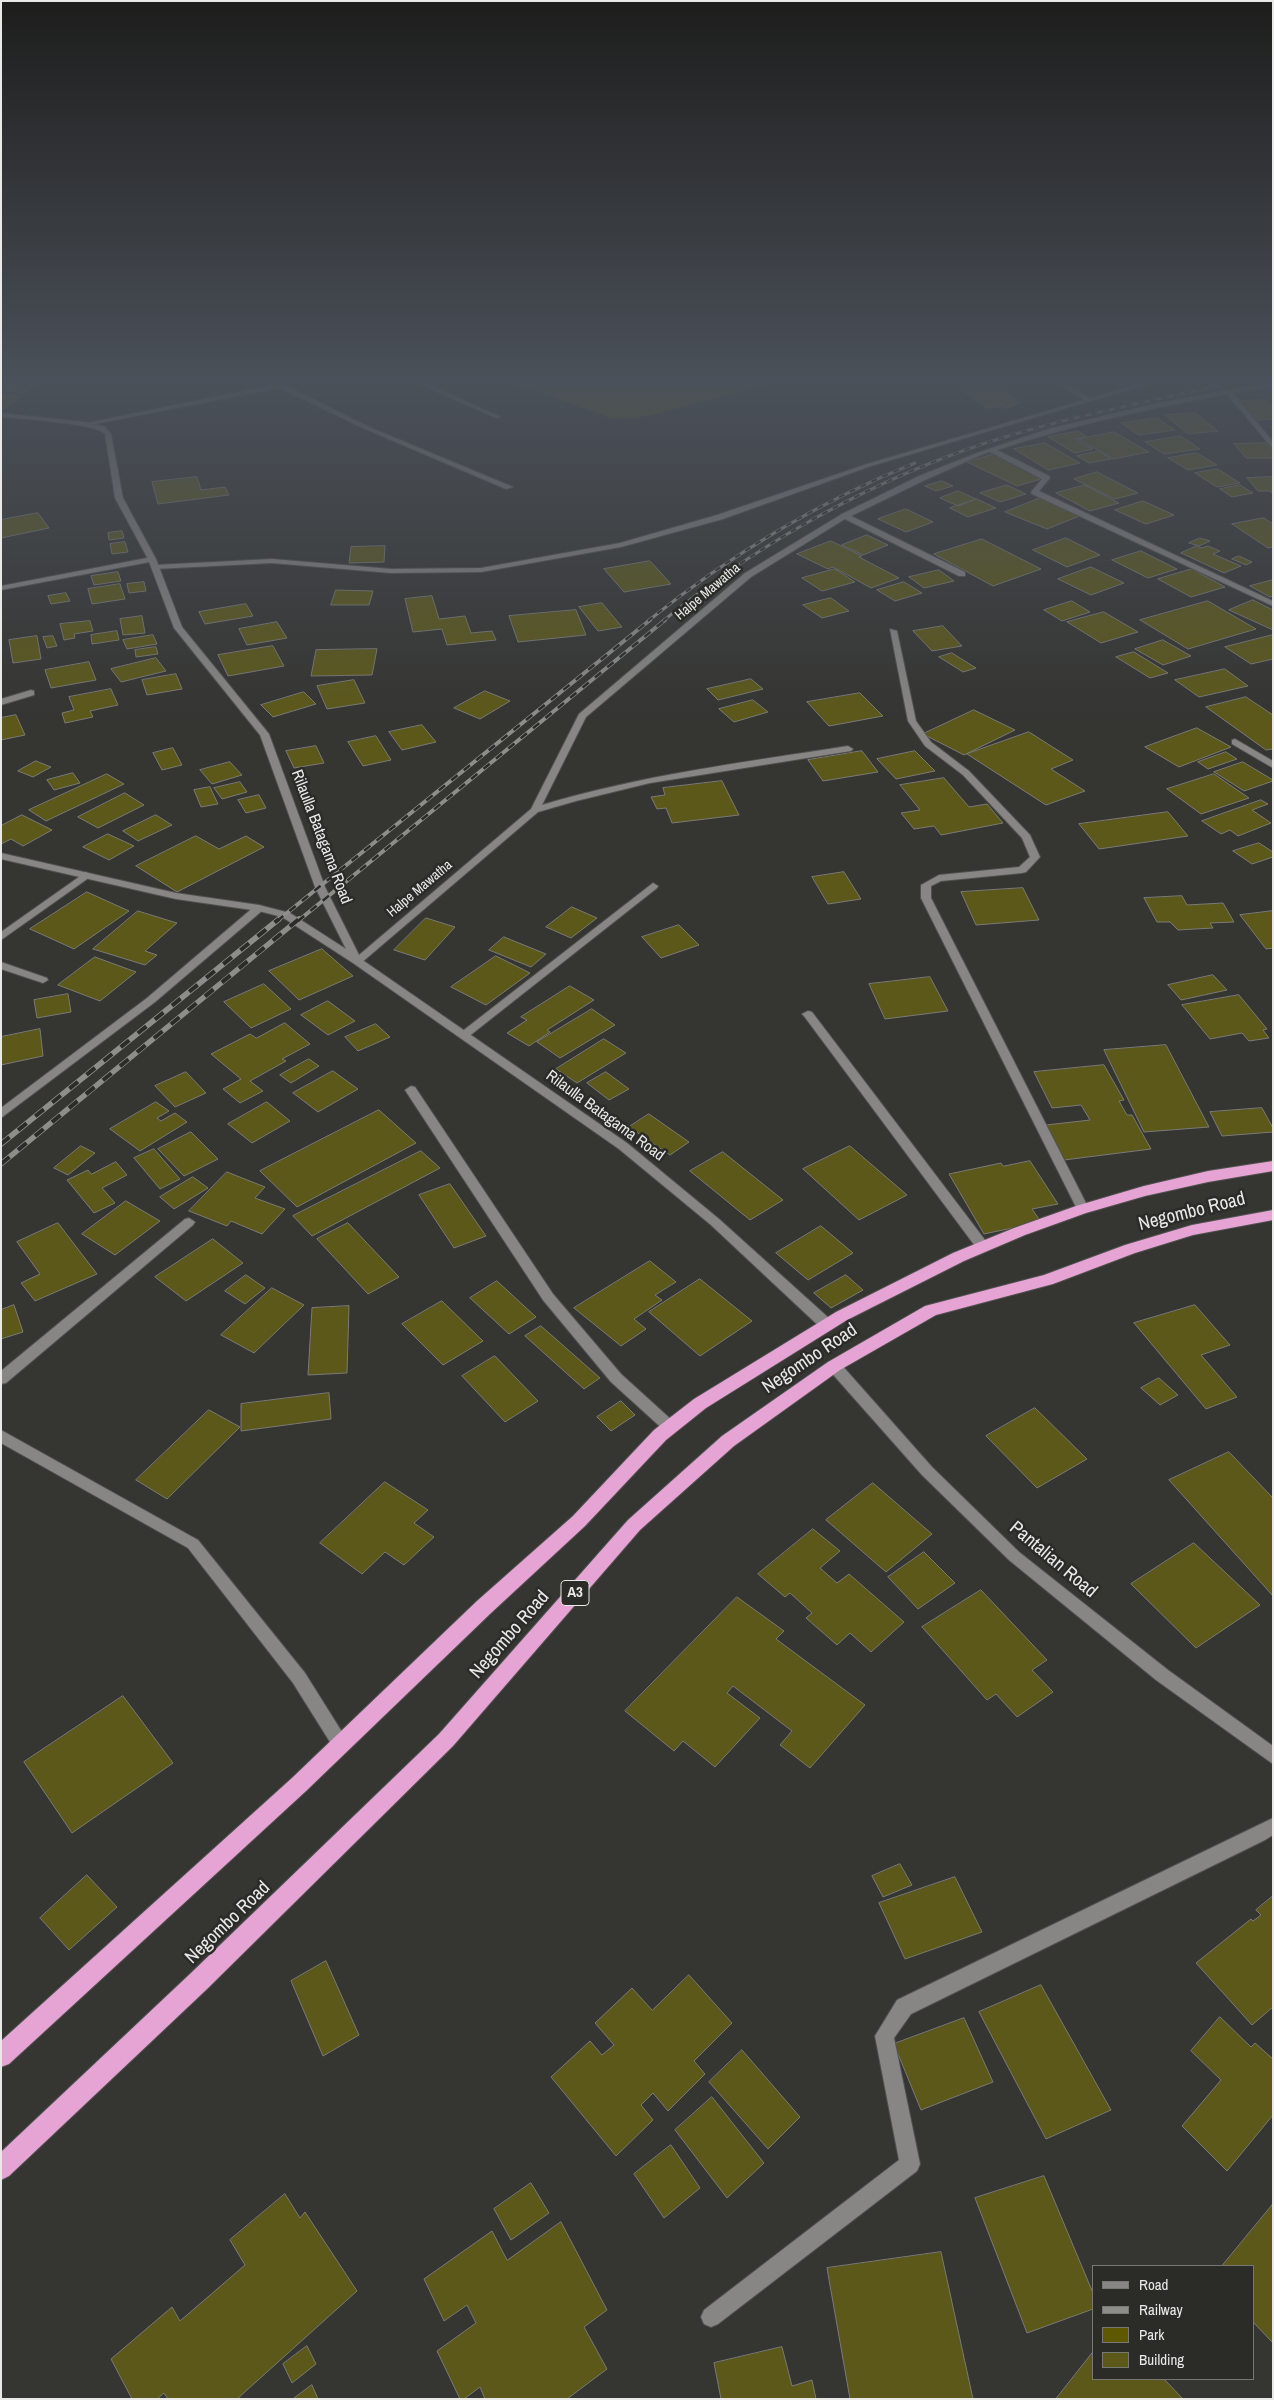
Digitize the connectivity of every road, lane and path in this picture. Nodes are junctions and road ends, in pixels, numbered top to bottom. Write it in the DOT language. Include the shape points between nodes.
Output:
graph roads {
  1 [pos="119,496"];
  2 [pos="780,496"];
  3 [pos="886,496"];
  4 [pos="1044,496"];
  5 [pos="845,516"];
  6 [pos="154,563"];
  7 [pos="962,574"];
  8 [pos="1,588"];
  9 [pos="1273,604"];
  10 [pos="893,631"];
  11 [pos="31,693"];
  12 [pos="1,702"];
  13 [pos="1235,742"];
  14 [pos="848,749"];
  15 [pos="1273,765"];
  16 [pos="535,810"];
  17 [pos="1,856"];
  18 [pos="86,876"];
  19 [pos="652,886"];
  20 [pos="259,908"];
  21 [pos="1,937"];
  22 [pos="357,961"];
  23 [pos="1,965"];
  24 [pos="43,980"];
  25 [pos="808,1014"];
  26 [pos="464,1035"];
  27 [pos="411,1090"];
  28 [pos="1,1114"];
  29 [pos="1273,1166"];
  30 [pos="1083,1209"];
  31 [pos="1273,1215"];
  32 [pos="189,1222"];
  33 [pos="983,1247"];
  34 [pos="826,1324"];
  35 [pos="834,1366"];
  36 [pos="1,1379"];
  37 [pos="670,1427"];
  38 [pos="1,1436"];
  39 [pos="341,1745"];
  40 [pos="1273,1756"];
  41 [pos="1273,1826"];
  42 [pos="1,2056"];
  43 [pos="1,2168"];
  44 [pos="711,2317"];
  1 -- 6 [label="street, Rilaulla Batagama Road"];
  2 -- 6 [label="street" via="621,545 481,570 391,571 272,561"];
  3 -- 5 [label="street, Halpe Mawatha"];
  4 -- 9 [label="street"];
  5 -- 7 [label="street"];
  5 -- 16 [label="street, Halpe Mawatha" via="748,575 582,716"];
  6 -- 8 [label="street"];
  6 -- 22 [label="street, Rilaulla Batagama Road" via="178,628 264,734 320,888"];
  10 -- 30 [label="street" via="912,721 928,744 966,772 1027,838 1035,857 1022,870 939,878 926,886 926,898"];
  11 -- 12 [label="street"];
  13 -- 15 [label="street"];
  14 -- 16 [label="street" via="697,773 572,798"];
  16 -- 22 [label="street, Halpe Mawatha"];
  17 -- 18 [label="street"];
  18 -- 20 [label="street" via="176,896"];
  18 -- 21 [label="street"];
  19 -- 26 [label="street"];
  20 -- 22 [label="street" via="286,915"];
  20 -- 28 [label="street" via="151,1000"];
  22 -- 26 [label="street, Rilaulla Batagama Road"];
  23 -- 24 [label="street"];
  25 -- 33 [label="street"];
  26 -- 34 [label="street, Rilaulla Batagama Road" via="623,1146 714,1222"];
  27 -- 37 [label="street" via="548,1297 616,1378"];
  29 -- 30 [label="highway, Negombo Road" via="1163,1186"];
  30 -- 33 [label="highway, Negombo Road"];
  31 -- 35 [label="highway, Negombo Road / A3" via="1192,1230 1047,1280 931,1310"];
  32 -- 36 [label="street"];
  33 -- 34 [label="highway, Negombo Road" via="905,1282"];
  34 -- 37 [label="highway, Negombo Road" via="724,1387"];
  35 -- 40 [label="street, Pantalian Road" via="927,1471 1014,1556 1162,1675"];
  35 -- 43 [label="highway, Negombo Road / A3" via="728,1441 634,1526 446,1740"];
  37 -- 39 [label="highway, Negombo Road" via="582,1518"];
  38 -- 39 [label="street" via="193,1544 299,1678"];
  39 -- 42 [label="highway, Negombo Road"];
  41 -- 44 [label="street" via="904,2007 884,2036 910,2164"];
}
